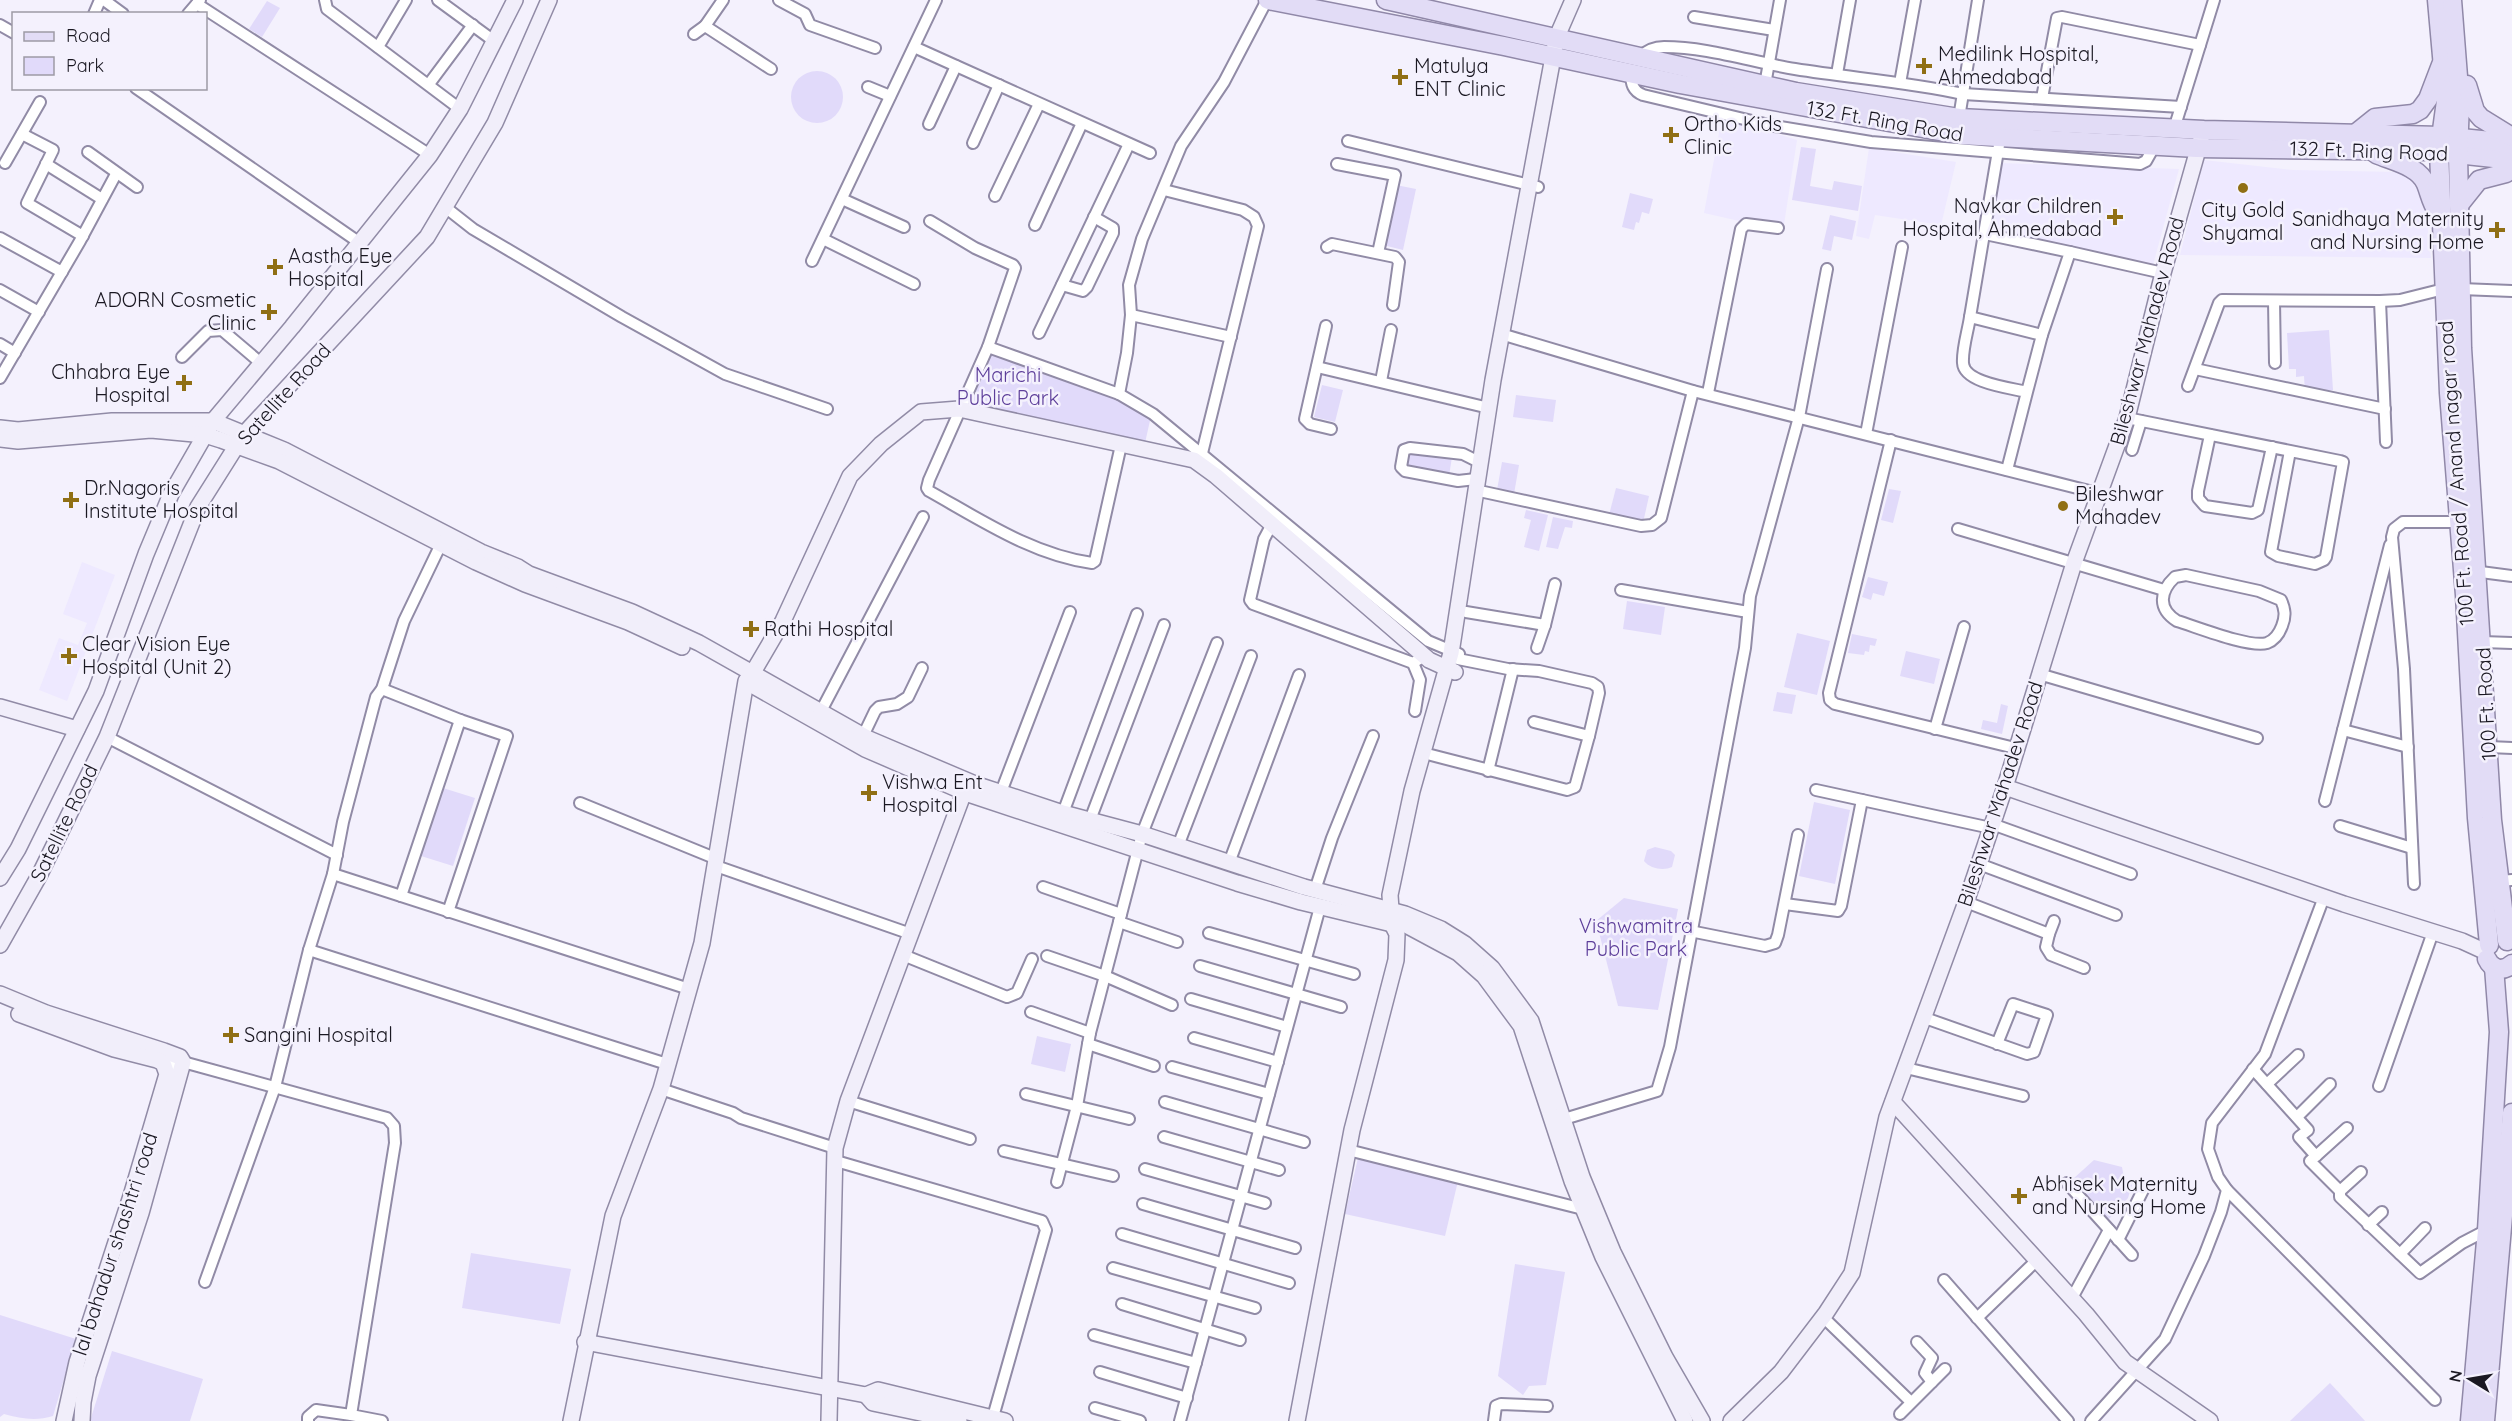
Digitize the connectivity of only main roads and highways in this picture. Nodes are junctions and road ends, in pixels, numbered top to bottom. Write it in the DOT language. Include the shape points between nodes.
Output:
graph roads {
  1 [pos="1267,0"];
  2 [pos="1386,0"];
  3 [pos="2437,0"];
  4 [pos="2452,0"];
  5 [pos="1559,49"];
  6 [pos="2443,62"];
  7 [pos="1636,65"];
  8 [pos="2458,74"];
  9 [pos="2355,134"];
  10 [pos="2512,137"];
  11 [pos="2512,143"];
  12 [pos="2440,144"];
  13 [pos="2459,146"];
  14 [pos="2367,150"];
  15 [pos="2512,160"];
  16 [pos="2512,169"];
  17 [pos="2459,205"];
  18 [pos="2442,218"];
  19 [pos="2452,289"];
  20 [pos="2470,571"];
  21 [pos="2506,880"];
  22 [pos="2510,943"];
  23 [pos="2501,961"];
  24 [pos="2512,1113"];
  25 [pos="2470,1421"];
  26 [pos="2485,1421"];
  1 -- 5 [label="main road, 132 Ft. Ring Road"];
  2 -- 5 [label="main road, 132 Ft. Ring Road"];
  3 -- 6 [label="main road, 100 Ft. Road / Anand nagar road"];
  4 -- 8 [label="main road, 100 Ft. Road"];
  5 -- 7 [label="main road, 132 Ft. Ring Road"];
  6 -- 9 [label="main road" via="2420,110 2375,118"];
  6 -- 12 [label="main road, 100 Ft. Road / Anand nagar road" via="2446,101"];
  7 -- 9 [label="main road, 132 Ft. Ring Road" via="1959,118"];
  7 -- 14 [label="main road, 132 Ft. Ring Road" via="1999,145"];
  8 -- 10 [label="main road" via="2470,89 2475,111"];
  8 -- 13 [label="main road, 100 Ft. Road"];
  9 -- 12 [label="main road, 132 Ft. Ring Road"];
  11 -- 13 [label="main road, 132 Ft. Ring Road"];
  12 -- 13 [label="main road, 132 Ft. Ring Road"];
  12 -- 14 [label="main road, 132 Ft. Ring Road"];
  12 -- 18 [label="main road, 100 Ft. Road / Anand nagar road"];
  13 -- 15 [label="main road, 132 Ft. Ring Road"];
  13 -- 17 [label="main road, 100 Ft. Road"];
  14 -- 18 [label="main road" via="2423,177 2430,201"];
  16 -- 17 [label="main road" via="2479,180"];
  17 -- 19 [label="main road, 100 Ft. Road"];
  18 -- 19 [label="main road, 100 Ft. Road / Anand nagar road"];
  19 -- 20 [label="main road, 100 Ft. Road" via="2462,348"];
  19 -- 20 [label="main road, 100 Ft. Road / Anand nagar road" via="2448,393 2460,522"];
  20 -- 21 [label="main road, 100 Ft. Road" via="2482,642 2492,820"];
  20 -- 23 [label="main road, 100 Ft. Road / Anand nagar road" via="2477,818"];
  21 -- 22 [label="main road, 100 Ft. Road"];
  22 -- 23 [label="main road" via="2497,940"];
  23 -- 25 [label="main road, 100 Ft. Road / Anand nagar road" via="2487,1230"];
  24 -- 26 [label="main road"];
}
